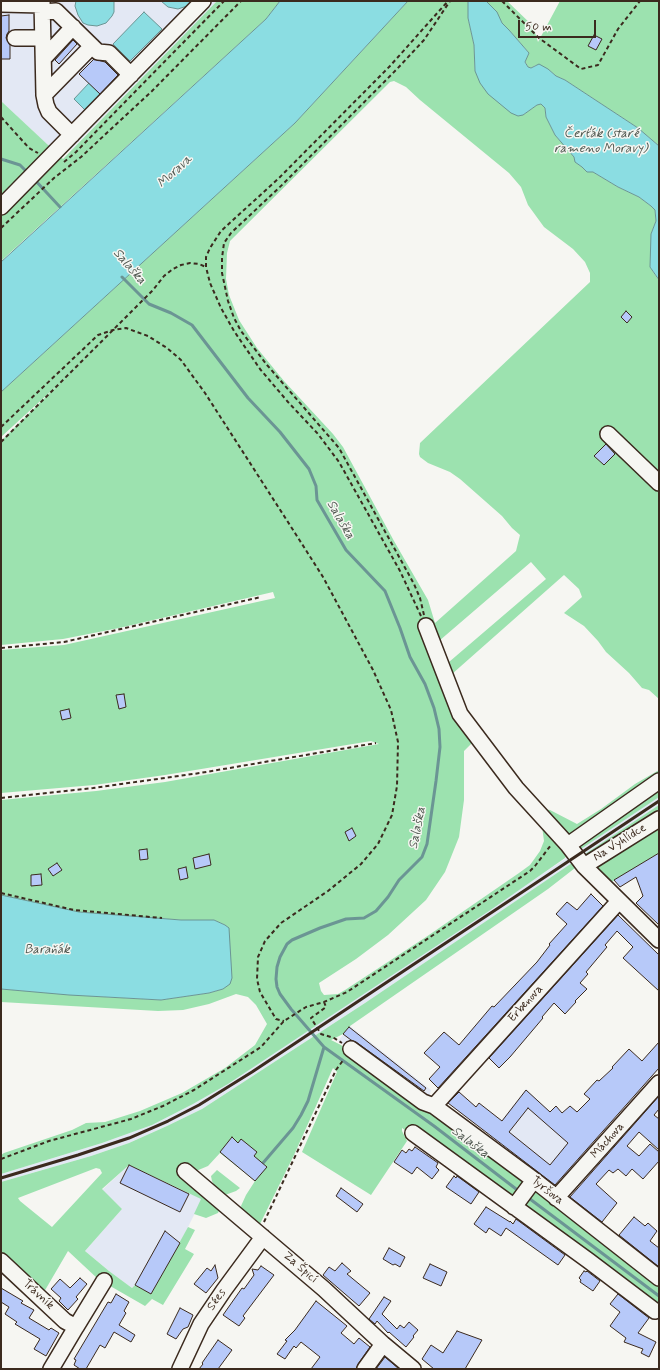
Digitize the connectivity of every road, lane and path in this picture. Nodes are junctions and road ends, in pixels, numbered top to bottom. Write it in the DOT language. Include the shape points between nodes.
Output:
graph roads {
  1 [pos="204,1"];
  2 [pos="224,1"];
  3 [pos="241,1"];
  4 [pos="449,1"];
  5 [pos="502,1"];
  6 [pos="640,1"];
  7 [pos="1,4"];
  8 [pos="50,6"];
  9 [pos="73,27"];
  10 [pos="15,38"];
  11 [pos="43,38"];
  12 [pos="92,46"];
  13 [pos="44,58"];
  14 [pos="131,75"];
  15 [pos="44,95"];
  16 [pos="1,117"];
  17 [pos="72,135"];
  18 [pos="48,159"];
  19 [pos="1,207"];
  20 [pos="1,228"];
  21 [pos="206,267"];
  22 [pos="113,330"];
  23 [pos="1,427"];
  24 [pos="608,434"];
  25 [pos="1,442"];
  26 [pos="659,483"];
  27 [pos="262,596"];
  28 [pos="426,626"];
  29 [pos="1,648"];
  30 [pos="376,743"];
  31 [pos="659,781"];
  32 [pos="1,798"];
  33 [pos="659,819"];
  34 [pos="564,840"];
  35 [pos="584,866"];
  36 [pos="1,893"];
  37 [pos="619,901"];
  38 [pos="162,918"];
  39 [pos="659,940"];
  40 [pos="324,1002"];
  41 [pos="284,1021"];
  42 [pos="351,1049"];
  43 [pos="336,1070"];
  44 [pos="659,1083"];
  45 [pos="434,1106"];
  46 [pos="413,1133"];
  47 [pos="1,1159"];
  48 [pos="185,1171"];
  49 [pos="524,1194"];
  50 [pos="556,1198"];
  51 [pos="263,1237"];
  52 [pos="1,1261"];
  53 [pos="659,1278"];
  54 [pos="104,1281"];
  55 [pos="658,1310"];
  56 [pos="76,1328"];
  57 [pos="383,1344"];
  58 [pos="51,1369"];
  59 [pos="180,1369"];
  60 [pos="365,1369"];
  61 [pos="413,1369"];
  1 -- 14 [label="street"];
  2 -- 18 [label="path" via="66,161 55,163"];
  3 -- 20 [label="path" via="152,91"];
  4 -- 21 [label="path" via="390,66 221,231 206,257"];
  4 -- 28 [label="path" via="424,40 397,69 231,233 224,243 222,258 222,273 228,301 241,331 339,448 414,584"];
  5 -- 6 [label="path" via="539,38 581,69 598,65 618,30"];
  7 -- 8 [label="street"];
  8 -- 9 [label="street"];
  8 -- 11 [label="street"];
  9 -- 12 [label="street"];
  9 -- 13 [label="street"];
  10 -- 11 [label="street"];
  11 -- 13 [label="street"];
  12 -- 14 [label="street" via="98,52 109,52"];
  12 -- 15 [label="street"];
  13 -- 15 [label="street"];
  14 -- 17 [label="street"];
  15 -- 17 [label="street" via="49,112"];
  16 -- 18 [label="path" via="29,148"];
  17 -- 18 [label="street"];
  18 -- 19 [label="street"];
  21 -- 22 [label="path" via="194,264 181,265 173,269"];
  21 -- 28 [label="path" via="221,308 247,351 339,462 400,572"];
  22 -- 23 [label="path" via="98,335"];
  22 -- 25 [label="path"];
  22 -- 41 [label="path" via="126,328 148,336 181,360 205,393 323,577 373,670 391,710 398,742 397,786 392,815 378,844 361,864 328,891 281,923 265,941 258,957 257,979 260,992 276,1019"];
  24 -- 26 [label="street"];
  27 -- 29 [label="path" via="64,642"];
  28 -- 34 [label="street, Na Vyhlídce" via="460,714 516,788"];
  30 -- 32 [label="path" via="200,773"];
  31 -- 34 [label="street"];
  33 -- 35 [label="street, Na Vyhlídce"];
  34 -- 35 [label="street, Na Vyhlídce"];
  34 -- 40 [label="path" via="551,844 530,871 347,992"];
  35 -- 37 [label="street"];
  36 -- 38 [label="path" via="74,910"];
  37 -- 39 [label="street"];
  37 -- 45 [label="street, Erbenova"];
  40 -- 41 [label="path" via="306,1007"];
  40 -- 42 [label="path" via="326,1007 311,1018 321,1034 334,1038"];
  41 -- 47 [label="path" via="261,1047 206,1083 163,1106 131,1119 49,1141"];
  42 -- 45 [label="street, Tyršova" via="423,1102"];
  43 -- 51 [label="path" via="262,1228"];
  44 -- 50 [label="street, Máchova"];
  45 -- 49 [label="street, Tyršova"];
  46 -- 49 [label="street"];
  48 -- 51 [label="street, Za Špicí"];
  49 -- 50 [label="street, Tyršova"];
  49 -- 55 [label="street" via="589,1261"];
  50 -- 53 [label="street, Tyršova"];
  51 -- 57 [label="street, Za Špicí"];
  51 -- 59 [label="street, Sées" via="201,1324"];
  52 -- 56 [label="street, Trávník" via="65,1321"];
  54 -- 56 [label="street"];
  56 -- 58 [label="street"];
  57 -- 60 [label="street"];
  57 -- 61 [label="street, Za Špicí"];
}
